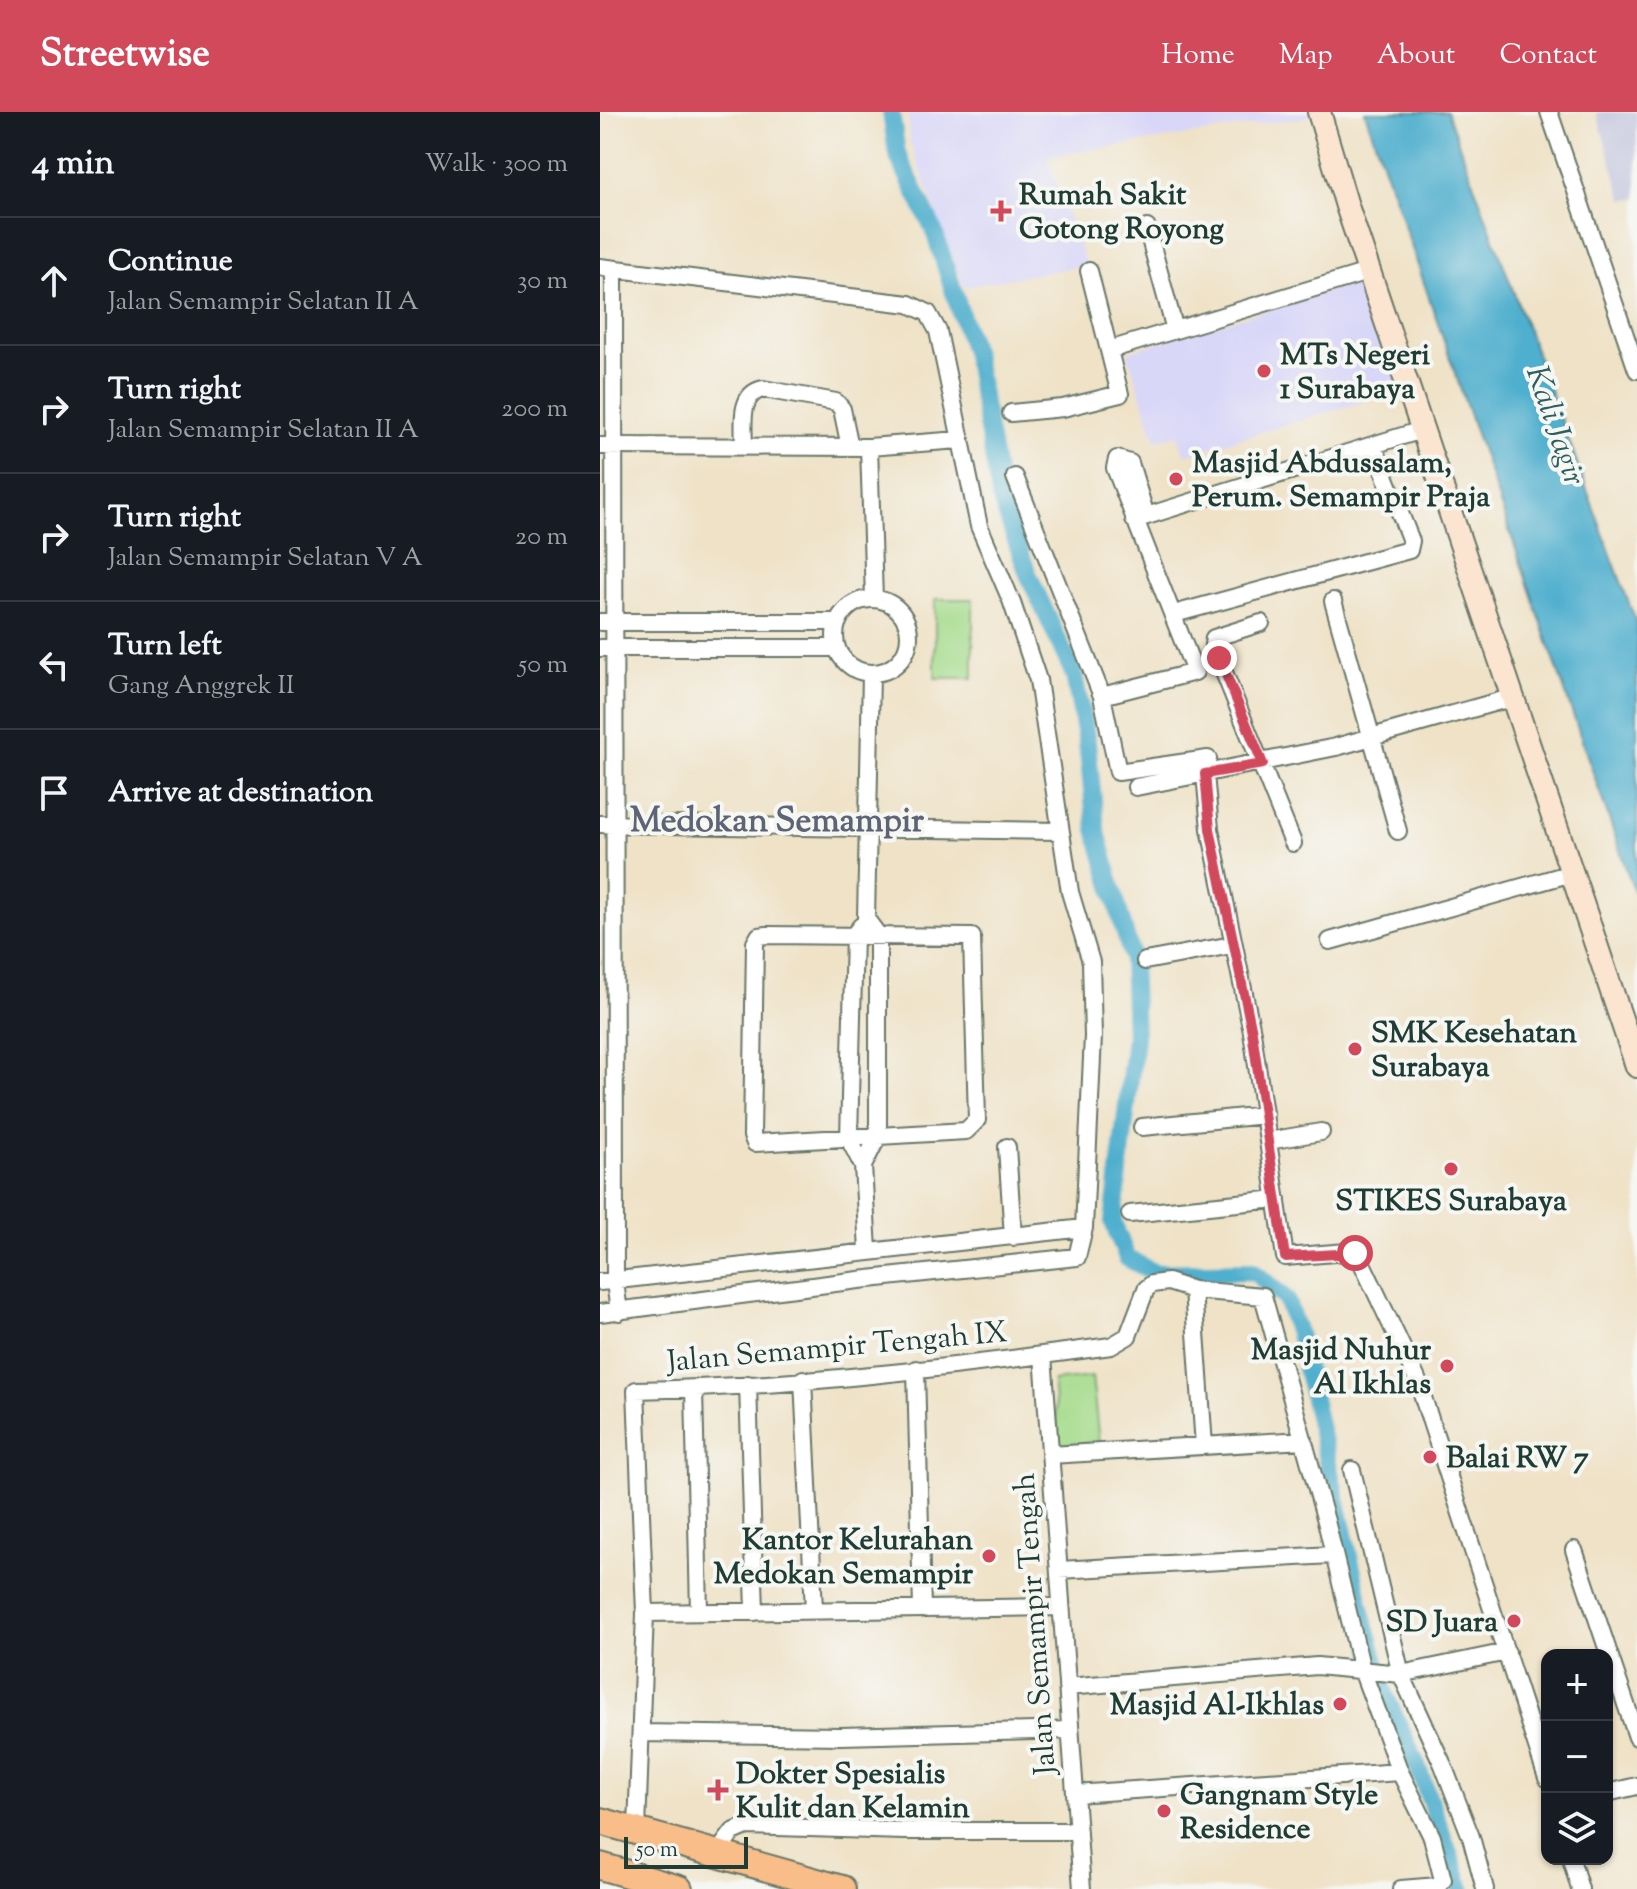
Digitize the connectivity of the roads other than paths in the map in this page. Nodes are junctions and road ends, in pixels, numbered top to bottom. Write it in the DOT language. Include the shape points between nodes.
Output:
graph roads {
  1 [pos="1319,112"];
  2 [pos="1549,112"];
  3 [pos="1147,228"];
  4 [pos="607,268"];
  5 [pos="1089,271"];
  6 [pos="1371,271"];
  7 [pos="1175,330"];
  8 [pos="1109,350"];
  9 [pos="1637,370"];
  10 [pos="1011,413"];
  11 [pos="1422,430"];
  12 [pos="959,440"];
  13 [pos="1373,445"];
  14 [pos="608,446"];
  15 [pos="744,447"];
  16 [pos="850,447"];
  17 [pos="869,447"];
  18 [pos="1117,459"];
  19 [pos="1015,477"];
  20 [pos="1140,518"];
  21 [pos="874,599"];
  22 [pos="1333,601"];
  23 [pos="1174,614"];
  24 [pos="608,622"];
  25 [pos="838,622"];
  26 [pos="1261,623"];
  27 [pos="608,648"];
  28 [pos="837,648"];
  29 [pos="871,674"];
  30 [pos="1102,696"];
  31 [pos="1514,697"];
  32 [pos="1372,738"];
  33 [pos="1263,764"];
  34 [pos="1206,766"];
  35 [pos="1136,787"];
  36 [pos="608,824"];
  37 [pos="866,827"];
  38 [pos="1060,831"];
  39 [pos="1398,831"];
  40 [pos="1293,843"];
  41 [pos="1572,873"];
  42 [pos="866,919"];
  43 [pos="854,935"];
  44 [pos="878,935"];
  45 [pos="1330,941"];
  46 [pos="1232,945"];
  47 [pos="1145,961"];
  48 [pos="1637,1066"];
  49 [pos="1265,1115"];
  50 [pos="1142,1127"];
  51 [pos="1321,1132"];
  52 [pos="878,1136"];
  53 [pos="849,1139"];
  54 [pos="1268,1141"];
  55 [pos="1007,1147"];
  56 [pos="863,1166"];
  57 [pos="1277,1199"];
  58 [pos="1130,1214"];
  59 [pos="1084,1228"];
  60 [pos="1013,1237"];
  61 [pos="868,1250"];
  62 [pos="608,1282"];
  63 [pos="1193,1290"];
  64 [pos="619,1312"];
  65 [pos="600,1313"];
  66 [pos="1043,1355"];
  67 [pos="916,1369"];
  68 [pos="803,1379"];
  69 [pos="748,1384"];
  70 [pos="694,1389"];
  71 [pos="1304,1440"];
  72 [pos="1204,1446"];
  73 [pos="1050,1455"];
  74 [pos="1352,1470"];
  75 [pos="1574,1550"];
  76 [pos="1332,1555"];
  77 [pos="1059,1570"];
  78 [pos="1061,1607"];
  79 [pos="922,1609"];
  80 [pos="814,1610"];
  81 [pos="699,1612"];
  82 [pos="755,1612"];
  83 [pos="645,1613"];
  84 [pos="1507,1652"];
  85 [pos="1364,1670"];
  86 [pos="1397,1674"];
  87 [pos="1067,1687"];
  88 [pos="1070,1730"];
  89 [pos="641,1733"];
  90 [pos="1637,1737"];
  91 [pos="1541,1759"];
  92 [pos="1400,1772"];
  93 [pos="1637,1786"];
  94 [pos="1613,1792"];
  95 [pos="1075,1794"];
  96 [pos="600,1821"];
  97 [pos="637,1829"];
  98 [pos="1078,1831"];
  99 [pos="718,1852"];
  100 [pos="1573,1865"];
  101 [pos="600,1866"];
  102 [pos="679,1889"];
  103 [pos="842,1889"];
  104 [pos="1082,1889"];
  105 [pos="1401,1889"];
  106 [pos="1485,1889"];
  107 [pos="1580,1889"];
  1 -- 6 [label="street"];
  2 -- 9 [label="street"];
  3 -- 7 [label="street"];
  4 -- 12 [label="street" via="909,304 928,313 938,331"];
  4 -- 14 [label="street"];
  5 -- 8 [label="street"];
  6 -- 7 [label="street"];
  6 -- 11 [label="street"];
  7 -- 8 [label="street"];
  8 -- 10 [label="street" via="1121,391 1116,396"];
  11 -- 13 [label="street"];
  11 -- 31 [label="street"];
  12 -- 17 [label="street"];
  12 -- 38 [label="street" via="979,526 1038,680"];
  13 -- 20 [label="street"];
  13 -- 23 [label="street" via="1411,541 1409,550"];
  14 -- 15 [label="street"];
  14 -- 24 [label="street"];
  15 -- 16 [label="street"];
  15 -- 16 [label="street" via="745,402 763,389 836,402"];
  16 -- 17 [label="street"];
  17 -- 21 [label="street"];
  18 -- 20 [label="street" via="1115,468"];
  19 -- 30 [label="street"];
  20 -- 23 [label="street"];
  21 -- 25 [label="street" via="852,605"];
  21 -- 29 [label="street" via="895,607 910,638 902,659"];
  22 -- 32 [label="street"];
  23 -- 30 [label="street" via="1195,672"];
  24 -- 25 [label="street"];
  24 -- 27 [label="street"];
  25 -- 28 [label="street"];
  26 -- 33 [label="street" via="1214,638 1213,645"];
  27 -- 28 [label="street"];
  27 -- 36 [label="street"];
  28 -- 29 [label="street" via="850,666"];
  29 -- 37 [label="street"];
  30 -- 34 [label="street" via="1118,772"];
  31 -- 32 [label="street"];
  31 -- 41 [label="street"];
  32 -- 33 [label="street"];
  32 -- 39 [label="street"];
  33 -- 34 [label="street"];
  33 -- 40 [label="street"];
  34 -- 35 [label="street"];
  34 -- 46 [label="street" via="1210,829"];
  36 -- 37 [label="street"];
  36 -- 62 [label="street"];
  37 -- 38 [label="street"];
  37 -- 42 [label="street"];
  38 -- 59 [label="street" via="1070,892 1091,962"];
  41 -- 45 [label="street"];
  41 -- 48 [label="street"];
  42 -- 43 [label="street"];
  42 -- 44 [label="street"];
  43 -- 44 [label="street"];
  43 -- 53 [label="street"];
  43 -- 53 [label="street" via="767,935 755,943 755,1143"];
  44 -- 52 [label="street"];
  44 -- 52 [label="street" via="972,937 977,1120 966,1131"];
  46 -- 47 [label="street"];
  46 -- 49 [label="street"];
  49 -- 50 [label="street"];
  49 -- 54 [label="street"];
  51 -- 54 [label="street"];
  52 -- 53 [label="street"];
  52 -- 56 [label="street"];
  53 -- 56 [label="street"];
  54 -- 57 [label="street"];
  55 -- 60 [label="street"];
  56 -- 61 [label="street"];
  57 -- 58 [label="street"];
  57 -- 84 [label="street" via="1285,1257 1347,1252 1360,1259 1417,1379"];
  59 -- 60 [label="street"];
  59 -- 64 [label="street" via="1075,1258"];
  60 -- 61 [label="street"];
  61 -- 62 [label="street"];
  62 -- 64 [label="street"];
  63 -- 66 [label="street, Jalan Semampir Tengah IX" via="1168,1282 1152,1284 1122,1342"];
  63 -- 71 [label="street" via="1263,1296"];
  63 -- 72 [label="street"];
  64 -- 65 [label="street"];
  66 -- 67 [label="street, Jalan Semampir Tengah IX"];
  66 -- 73 [label="street, Jalan Semampir Tengah"];
  67 -- 68 [label="street, Jalan Semampir Tengah IX"];
  67 -- 79 [label="street"];
  68 -- 69 [label="street, Jalan Semampir Tengah IX"];
  68 -- 80 [label="street"];
  69 -- 70 [label="street, Jalan Semampir Tengah IX"];
  69 -- 82 [label="street"];
  70 -- 81 [label="street"];
  70 -- 83 [label="street, Jalan Semampir Tengah IX" via="636,1390"];
  71 -- 72 [label="street"];
  71 -- 76 [label="street"];
  72 -- 73 [label="street"];
  73 -- 77 [label="street, Jalan Semampir Tengah"];
  74 -- 86 [label="street"];
  75 -- 90 [label="street"];
  76 -- 77 [label="street"];
  76 -- 85 [label="street"];
  77 -- 78 [label="street, Jalan Semampir Tengah"];
  78 -- 79 [label="street"];
  78 -- 87 [label="street, Jalan Semampir Tengah"];
  79 -- 80 [label="street"];
  80 -- 82 [label="street"];
  81 -- 82 [label="street"];
  81 -- 83 [label="street"];
  83 -- 89 [label="street"];
  84 -- 86 [label="street"];
  84 -- 91 [label="street"];
  85 -- 86 [label="street"];
  85 -- 87 [label="street" via="1317,1666"];
  85 -- 92 [label="street"];
  86 -- 106 [label="street" via="1443,1765"];
  87 -- 88 [label="street, Jalan Semampir Tengah"];
  88 -- 89 [label="street" via="841,1736"];
  88 -- 95 [label="street, Jalan Semampir Tengah"];
  89 -- 97 [label="street"];
  92 -- 95 [label="street"];
  92 -- 105 [label="street" via="1432,1837 1441,1885"];
  93 -- 94 [label="street"];
  95 -- 98 [label="street, Jalan Semampir Tengah"];
  96 -- 97 [label="main road"];
  97 -- 99 [label="main road"];
  98 -- 99 [label="street" via="747,1826 733,1832"];
  98 -- 104 [label="street, Jalan Semampir Tengah"];
  99 -- 103 [label="main road"];
  100 -- 107 [label="street"];
  101 -- 102 [label="main road"];
}
